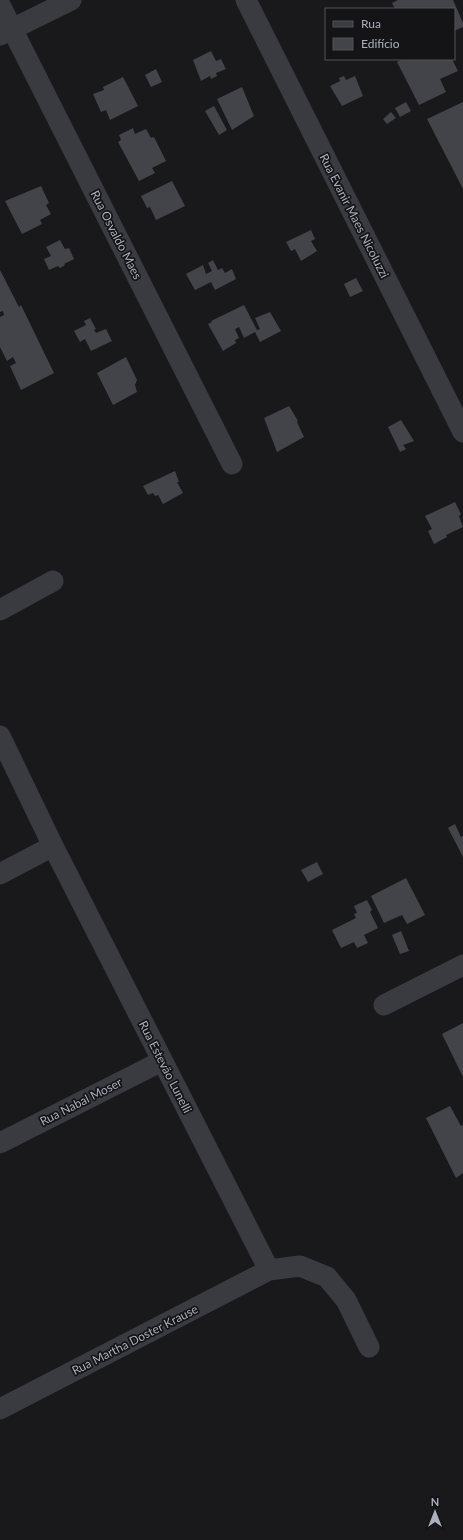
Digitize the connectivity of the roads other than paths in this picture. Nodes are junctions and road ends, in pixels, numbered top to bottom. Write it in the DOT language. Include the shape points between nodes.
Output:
graph roads {
  1 [pos="71,0"];
  2 [pos="246,0"];
  3 [pos="0,5"];
  4 [pos="6,32"];
  5 [pos="463,432"];
  6 [pos="232,464"];
  7 [pos="53,581"];
  8 [pos="0,610"];
  9 [pos="0,736"];
  10 [pos="53,846"];
  11 [pos="0,874"];
  12 [pos="463,965"];
  13 [pos="384,1005"];
  14 [pos="162,1061"];
  15 [pos="0,1143"];
  16 [pos="269,1270"];
  17 [pos="369,1347"];
  18 [pos="0,1409"];
  1 -- 4 [label="street"];
  2 -- 5 [label="street, Rua Evanir Maes Nicoluzzi"];
  3 -- 4 [label="street, Rua Osvaldo Maes"];
  4 -- 6 [label="street, Rua Osvaldo Maes"];
  7 -- 8 [label="street"];
  9 -- 10 [label="street, Rua Estevão Lunelli"];
  10 -- 11 [label="street"];
  10 -- 14 [label="street, Rua Estevão Lunelli"];
  12 -- 13 [label="street"];
  14 -- 15 [label="street, Rua Nabal Moser"];
  14 -- 16 [label="street, Rua Estevão Lunelli"];
  16 -- 17 [label="street" via="300,1266 327,1277 346,1300"];
  16 -- 18 [label="street, Rua Martha Doster Krause"];
}
